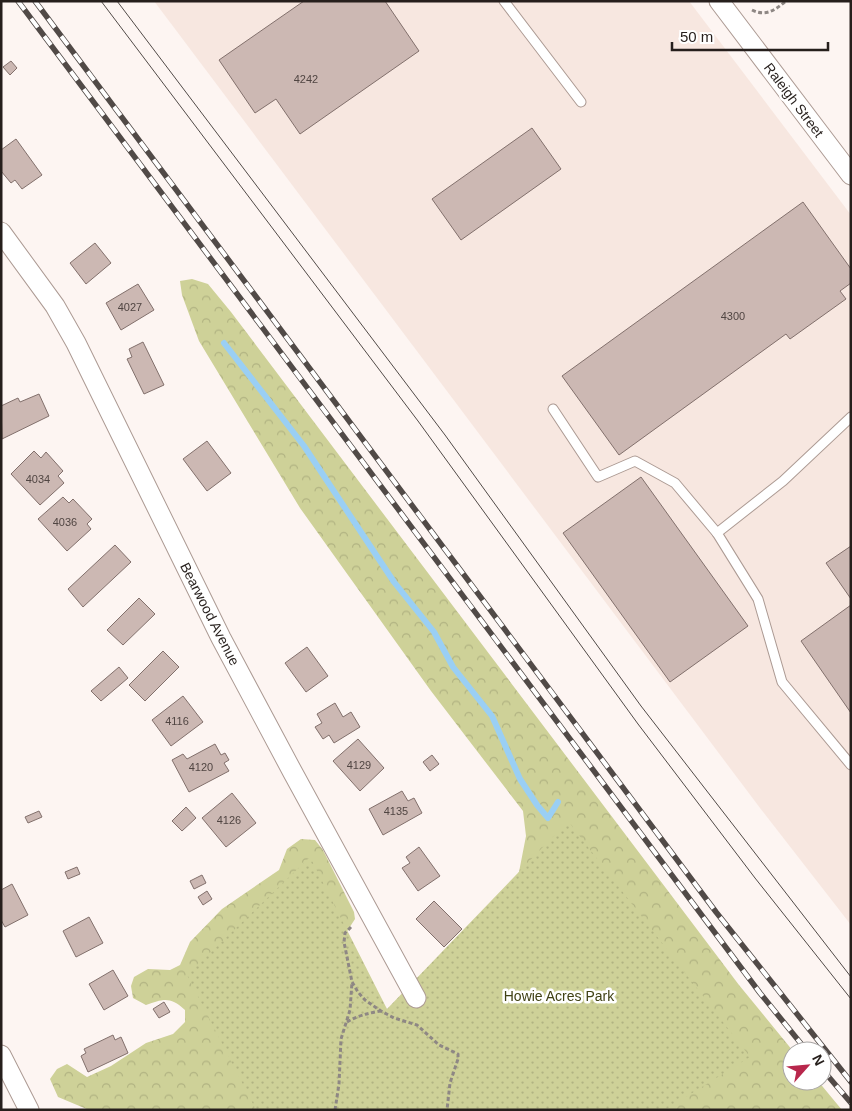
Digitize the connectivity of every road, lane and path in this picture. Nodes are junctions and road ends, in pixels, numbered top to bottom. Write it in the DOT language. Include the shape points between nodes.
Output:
graph roads {
  1 [pos="504,1"];
  2 [pos="720,1"];
  3 [pos="786,1"];
  4 [pos="751,10"];
  5 [pos="581,102"];
  6 [pos="851,176"];
  7 [pos="1,232"];
  8 [pos="553,409"];
  9 [pos="851,417"];
  10 [pos="717,533"];
  11 [pos="851,765"];
  12 [pos="351,927"];
  13 [pos="352,982"];
  14 [pos="416,998"];
  15 [pos="381,1011"];
  16 [pos="346,1023"];
  17 [pos="1,1055"];
  18 [pos="29,1110"];
  19 [pos="335,1110"];
  20 [pos="447,1110"];
  1 -- 5 [label="lane"];
  2 -- 6 [label="street, Raleigh Street"];
  3 -- 4 [label="path" via="765,13"];
  7 -- 14 [label="street, Bearwood Avenue" via="55,306 76,343 221,638"];
  8 -- 10 [label="lane" via="598,476 635,461 675,483"];
  9 -- 10 [label="lane" via="783,481"];
  10 -- 11 [label="lane" via="758,599 782,682"];
  12 -- 13 [label="path" via="345,933 344,942"];
  13 -- 15 [label="path" via="365,1000"];
  13 -- 16 [label="path"];
  15 -- 16 [label="path"];
  15 -- 20 [label="path" via="417,1025 438,1045 458,1054"];
  16 -- 19 [label="path" via="340,1040 340,1084"];
  17 -- 18 [label="street"];
}
